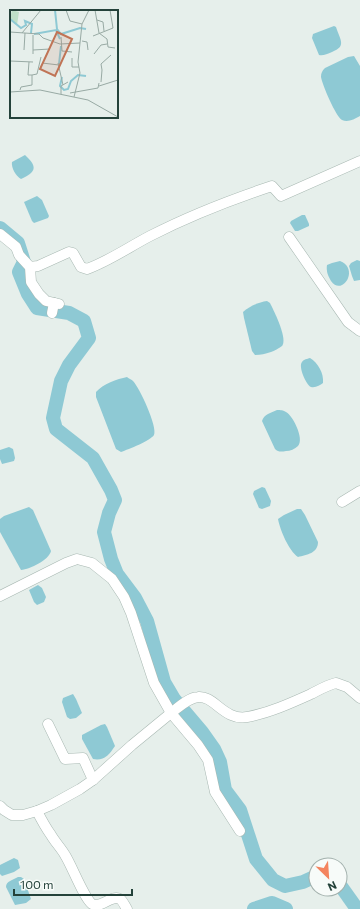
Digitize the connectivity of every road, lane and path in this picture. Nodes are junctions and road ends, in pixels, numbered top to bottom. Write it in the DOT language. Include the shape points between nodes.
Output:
graph roads {
  1 [pos="360,161"];
  2 [pos="0,234"];
  3 [pos="289,237"];
  4 [pos="30,267"];
  5 [pos="55,306"];
  6 [pos="360,331"];
  7 [pos="360,491"];
  8 [pos="342,502"];
  9 [pos="0,596"];
  10 [pos="360,698"];
  11 [pos="174,711"];
  12 [pos="48,724"];
  13 [pos="93,780"];
  14 [pos="0,806"];
  15 [pos="37,811"];
  16 [pos="240,830"];
  17 [pos="127,909"];
  1 -- 4 [label="street" via="281,196 272,186 212,207 87,269 80,267 73,253 69,252"];
  2 -- 4 [label="street" via="16,247 19,255"];
  3 -- 6 [label="street" via="348,322"];
  4 -- 5 [label="street" via="31,282 46,301"];
  7 -- 8 [label="street"];
  9 -- 11 [label="street" via="77,559 92,563 112,579 124,597 154,682"];
  10 -- 11 [label="street" via="347,687 336,683 270,710 241,718 228,714 203,697 185,702"];
  11 -- 13 [label="street"];
  11 -- 16 [label="street" via="208,760 215,792"];
  12 -- 13 [label="street" via="65,759 83,758"];
  13 -- 15 [label="street"];
  14 -- 15 [label="street" via="12,815"];
  15 -- 17 [label="street" via="65,855 91,904 98,906 119,898"];
}
